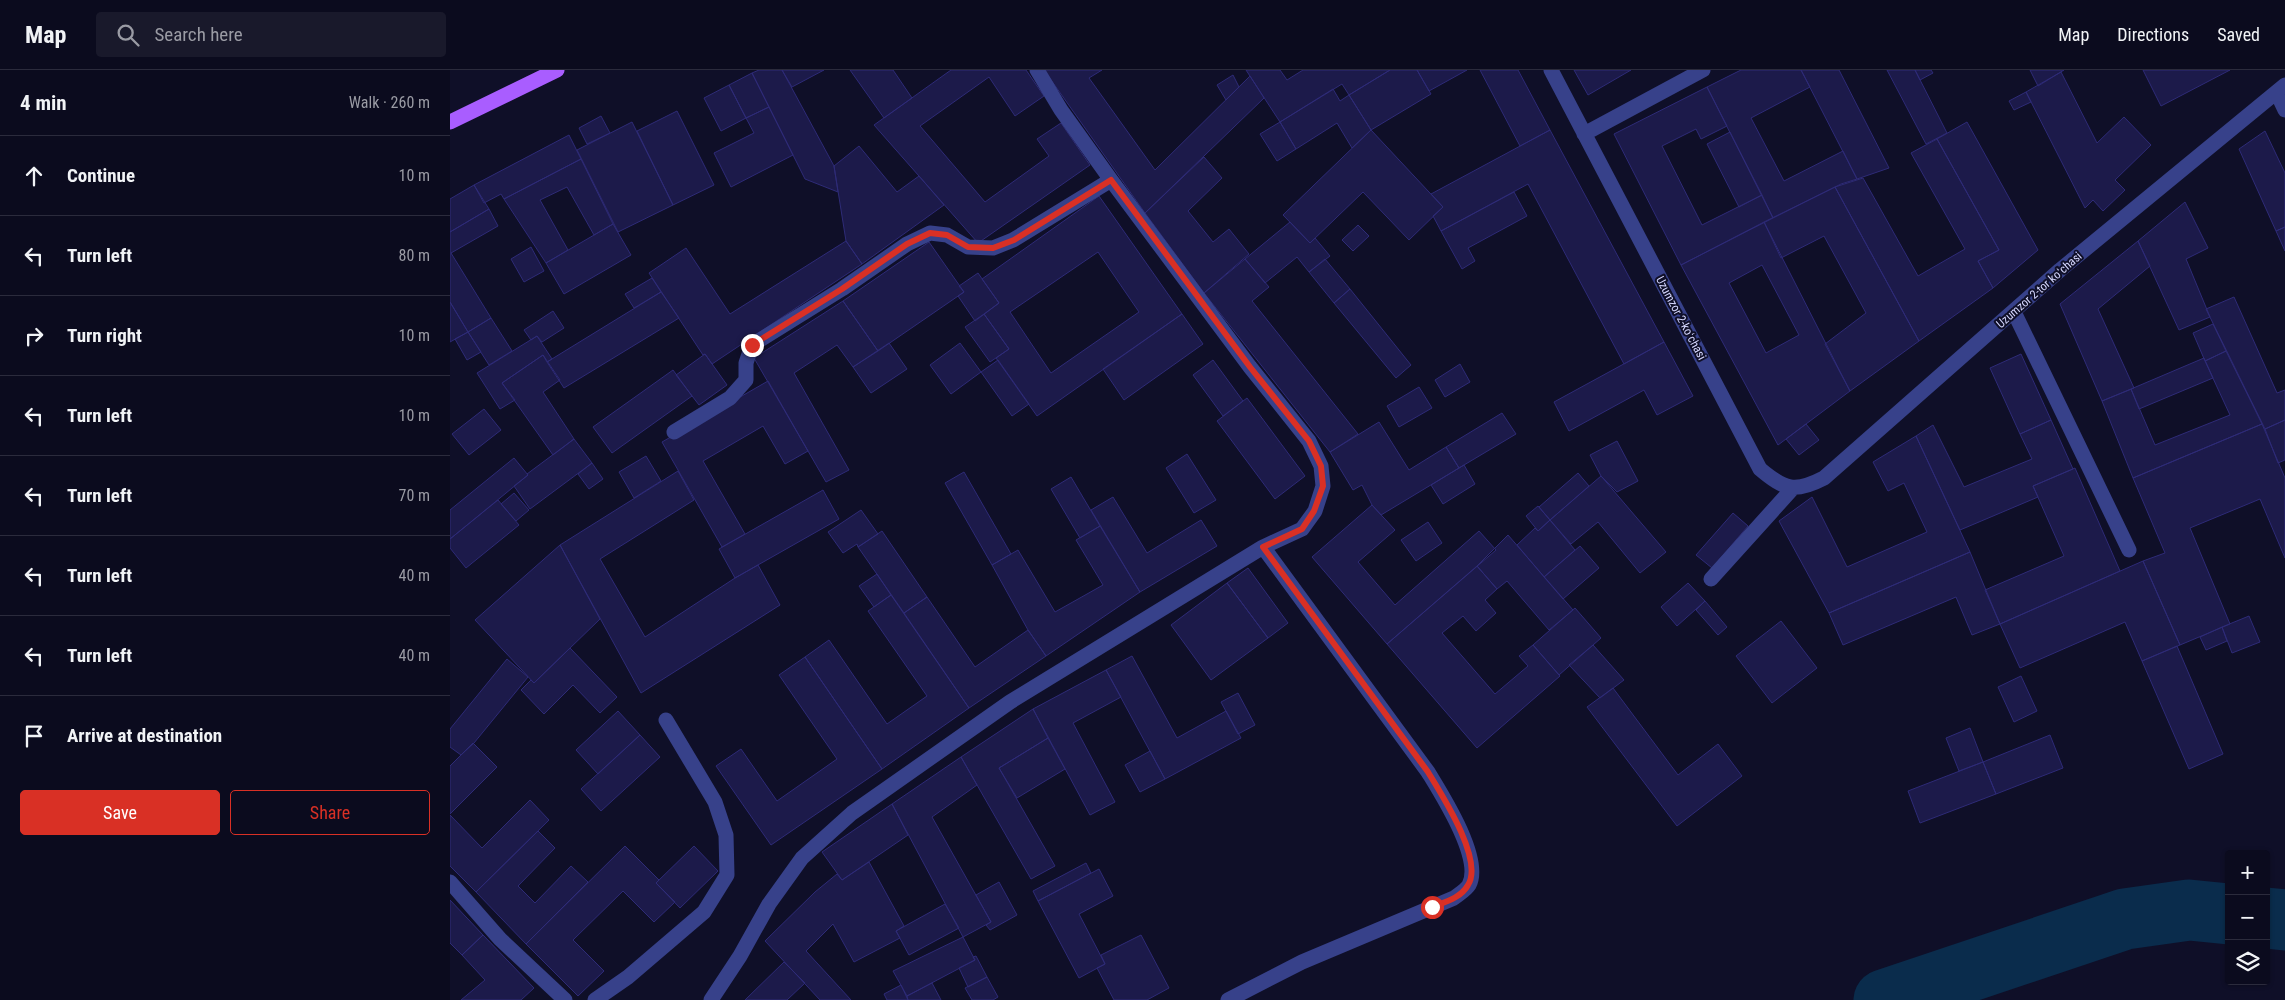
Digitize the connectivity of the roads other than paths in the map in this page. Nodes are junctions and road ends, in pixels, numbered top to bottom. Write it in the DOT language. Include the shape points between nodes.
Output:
graph roads {
  1 [pos="557,70"];
  2 [pos="1037,70"];
  3 [pos="1551,70"];
  4 [pos="1703,70"];
  5 [pos="2281,89"];
  6 [pos="2285,110"];
  7 [pos="450,122"];
  8 [pos="1584,134"];
  9 [pos="1111,180"];
  10 [pos="2014,312"];
  11 [pos="674,432"];
  12 [pos="1793,488"];
  13 [pos="1263,547"];
  14 [pos="2129,550"];
  15 [pos="1711,579"];
  16 [pos="666,720"];
  17 [pos="450,882"];
  18 [pos="565,1000"];
  19 [pos="595,1000"];
  20 [pos="711,1000"];
  21 [pos="1228,1000"];
  1 -- 7 [label="main road"];
  2 -- 9 [label="street"];
  3 -- 8 [label="street, Uzumzor 2-koʻchasi"];
  4 -- 8 [label="street"];
  5 -- 6 [label="street"];
  5 -- 10 [label="street, Uzumzor 2-tor koʻchasi" via="2060,270"];
  8 -- 12 [label="street, Uzumzor 2-koʻchasi" via="1760,470 1776,482"];
  9 -- 11 [label="street" via="1014,240 993,248 968,247 947,235 930,233 907,244 752,345 746,363 746,380 730,398"];
  9 -- 13 [label="street" via="1309,441 1321,466 1323,486 1314,511 1302,529"];
  10 -- 12 [label="street, Uzumzor 2-tor koʻchasi" via="1824,478 1805,488"];
  10 -- 14 [label="street"];
  12 -- 15 [label="street"];
  13 -- 20 [label="street" via="1010,702 852,813 802,858 769,904"];
  13 -- 21 [label="street" via="1428,772 1448,805 1472,868 1469,885 1454,898 1302,962"];
  16 -- 19 [label="street" via="714,802 726,835 727,875 704,912 628,977"];
  17 -- 18 [label="street" via="500,939"];
}
